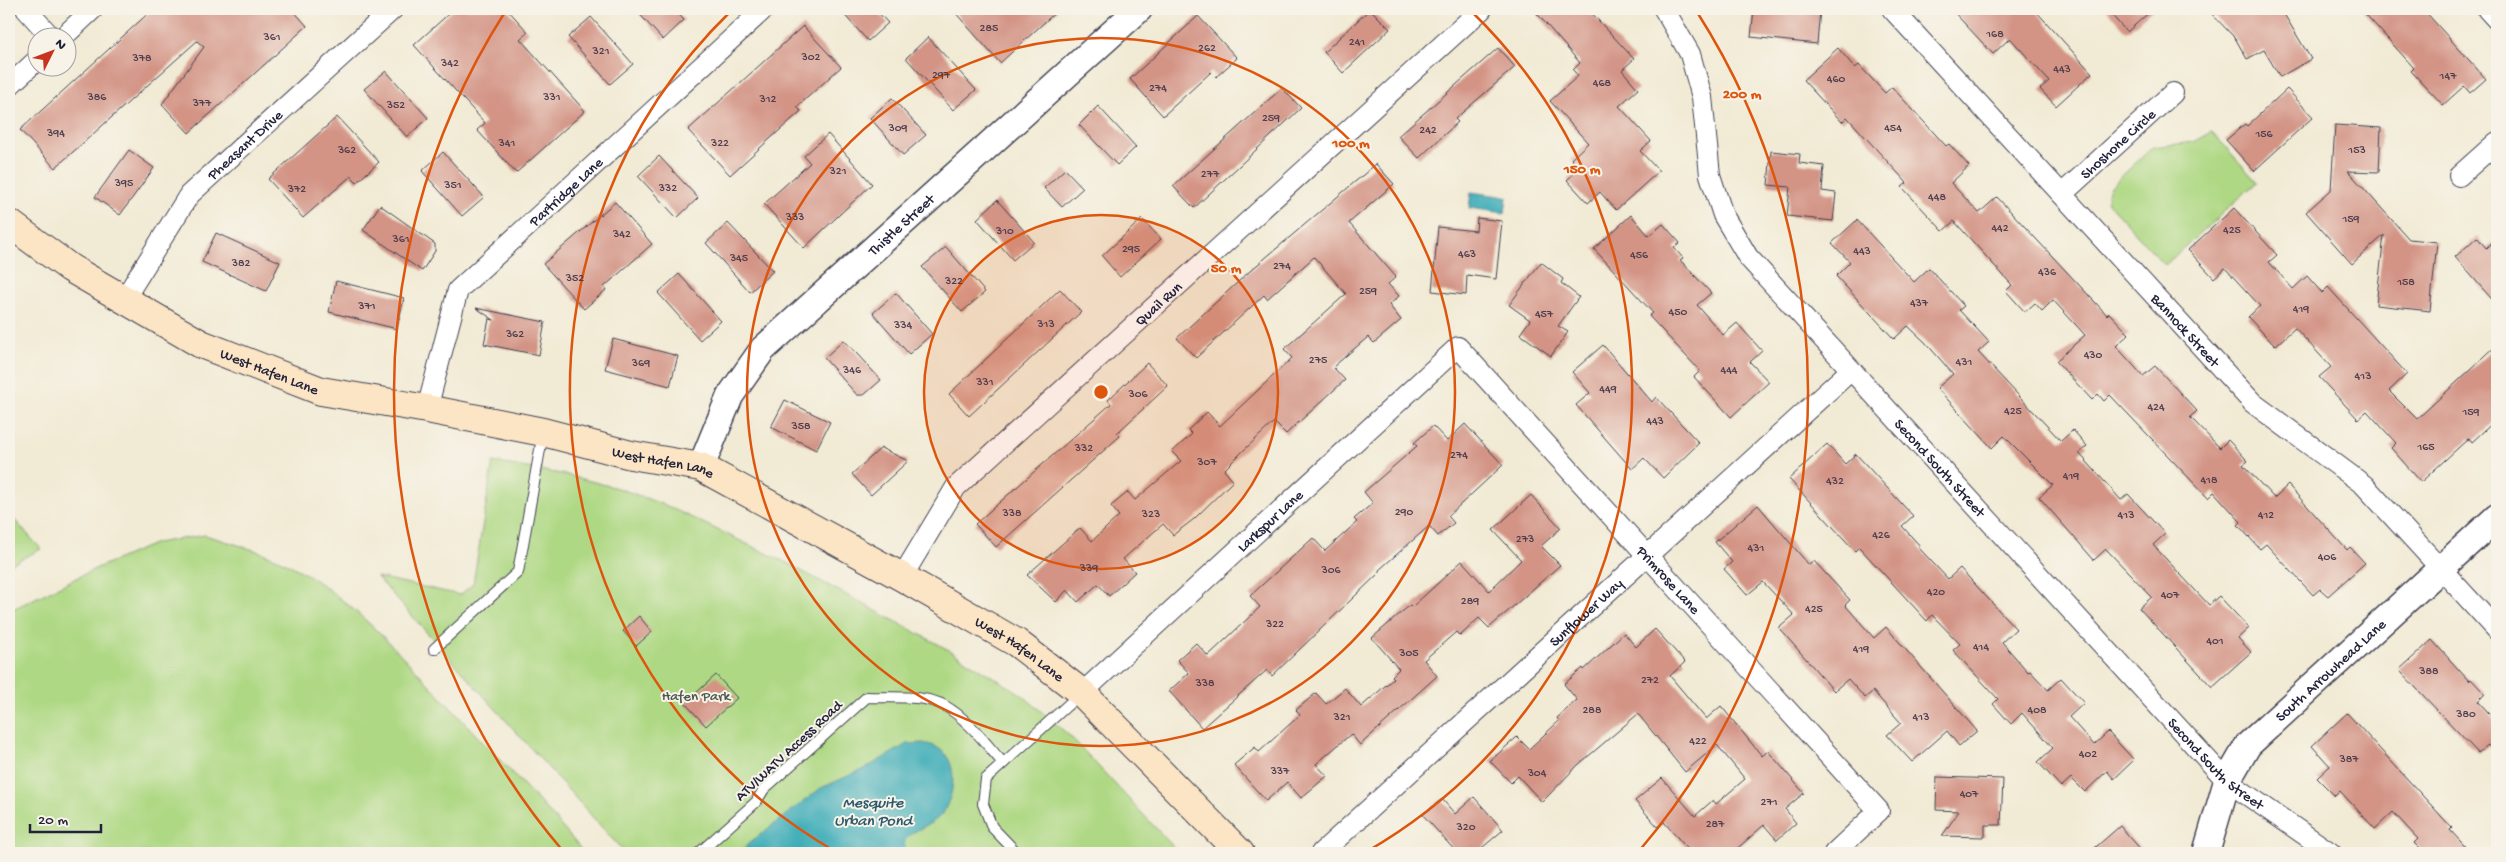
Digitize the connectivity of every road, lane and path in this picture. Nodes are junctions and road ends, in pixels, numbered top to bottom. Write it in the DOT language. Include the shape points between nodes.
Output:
graph roads {
  1 [pos="26,9"];
  2 [pos="93,9"];
  3 [pos="393,9"];
  4 [pos="764,9"];
  5 [pos="1139,9"];
  6 [pos="1482,9"];
  7 [pos="1664,9"];
  8 [pos="1892,9"];
  9 [pos="2487,9"];
  10 [pos="2497,20"];
  11 [pos="43,28"];
  12 [pos="73,28"];
  13 [pos="28,69"];
  14 [pos="9,86"];
  15 [pos="2173,93"];
  16 [pos="2497,142"];
  17 [pos="2459,176"];
  18 [pos="2062,194"];
  19 [pos="9,223"];
  20 [pos="123,301"];
  21 [pos="1458,347"];
  22 [pos="1850,371"];
  23 [pos="427,409"];
  24 [pos="543,432"];
  25 [pos="701,467"];
  26 [pos="2497,517"];
  27 [pos="1647,556"];
  28 [pos="2441,568"];
  29 [pos="902,577"];
  30 [pos="2497,630"];
  31 [pos="434,649"];
  32 [pos="1082,693"];
  33 [pos="1004,763"];
  34 [pos="2227,782"];
  35 [pos="699,853"];
  36 [pos="1017,853"];
  37 [pos="1240,853"];
  38 [pos="1320,853"];
  39 [pos="1834,853"];
  40 [pos="2206,853"];
  41 [pos="2331,853"];
  1 -- 11 [label="street"];
  2 -- 12 [label="street"];
  3 -- 20 [label="street, Pheasant Drive" via="189,195"];
  4 -- 23 [label="street, Partridge Lane" via="458,290"];
  5 -- 25 [label="street, Thistle Street" via="763,349 730,396"];
  6 -- 29 [label="street, Quail Run" via="956,487"];
  7 -- 22 [label="street, Second South Street" via="1690,54 1702,97 1710,175 1723,215 1748,257"];
  8 -- 18 [label="street, Bannock Street"];
  9 -- 10 [label="street"];
  13 -- 14 [label="street"];
  15 -- 18 [label="street, Shoshone Circle"];
  16 -- 17 [label="street"];
  18 -- 28 [label="street, Bannock Street" via="2253,403 2364,485"];
  19 -- 20 [label="main road, West Hafen Lane" via="70,268"];
  20 -- 23 [label="main road, West Hafen Lane" via="201,344 321,391"];
  21 -- 27 [label="street, Primrose Lane"];
  21 -- 32 [label="street, Larkspur Lane"];
  22 -- 27 [label="street, Sunflower Way"];
  22 -- 34 [label="street, Second South Street"];
  23 -- 24 [label="main road, West Hafen Lane"];
  24 -- 25 [label="main road, West Hafen Lane" via="632,455"];
  24 -- 31 [label="lane" via="518,572"];
  25 -- 29 [label="main road, West Hafen Lane"];
  26 -- 28 [label="street, South Arrowhead Lane"];
  27 -- 38 [label="street, Sunflower Way"];
  27 -- 39 [label="street, Primrose Lane" via="1879,812"];
  28 -- 30 [label="street, Bannock Street"];
  28 -- 34 [label="street, South Arrowhead Lane" via="2248,745"];
  29 -- 32 [label="main road, West Hafen Lane" via="1017,643"];
  32 -- 33 [label="lane"];
  32 -- 37 [label="main road, West Hafen Lane"];
  33 -- 35 [label="lane, ATV/WATV Access Road" via="944,706 923,699 868,697 764,789 756,802"];
  33 -- 36 [label="lane" via="986,779 983,804 992,827"];
  34 -- 40 [label="street, South Arrowhead Lane"];
  34 -- 41 [label="street, Second South Street"];
}
